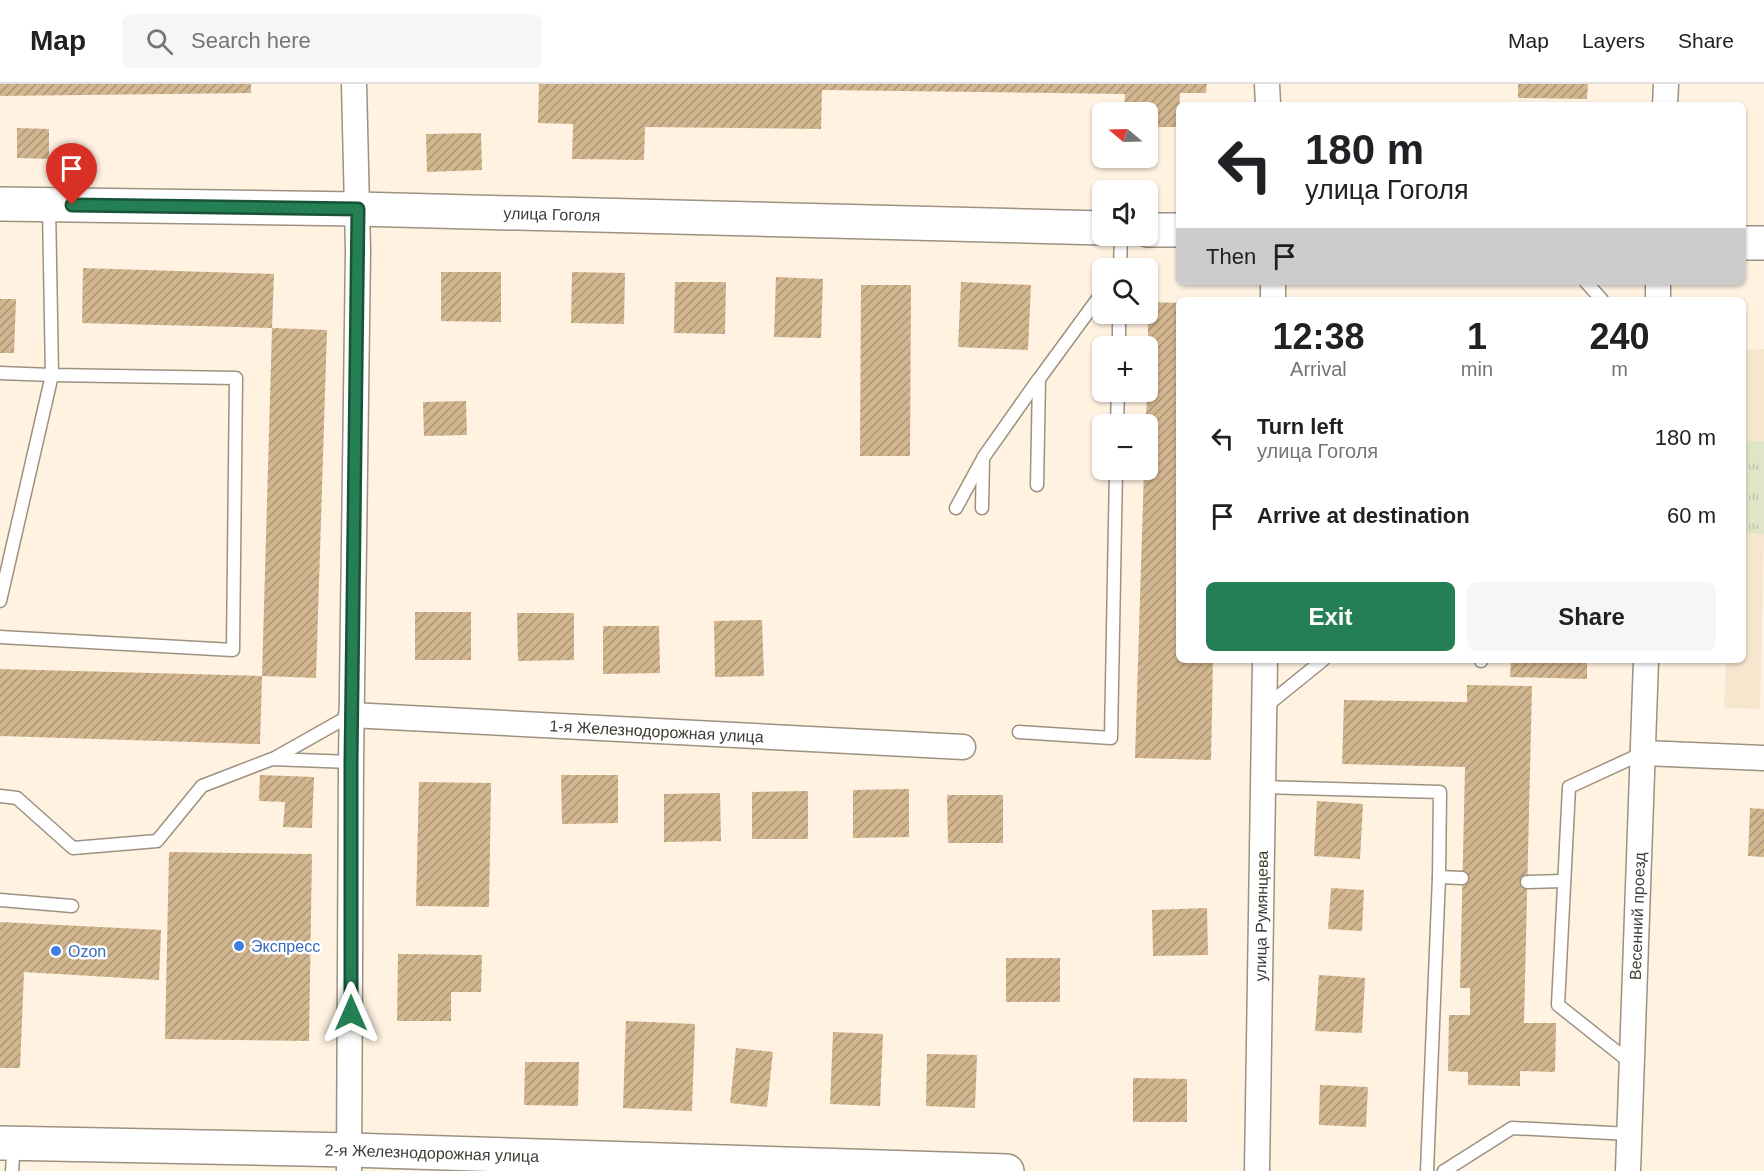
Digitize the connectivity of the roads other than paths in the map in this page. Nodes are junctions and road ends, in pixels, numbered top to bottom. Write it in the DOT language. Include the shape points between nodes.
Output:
graph roads {
  1 [pos="354,84"];
  2 [pos="1267,84"];
  3 [pos="1666,84"];
  4 [pos="1268,102"];
  5 [pos="1665,102"];
  6 [pos="0,204"];
  7 [pos="49,205"];
  8 [pos="358,209"];
  9 [pos="1092,228"];
  10 [pos="1158,230"];
  11 [pos="1176,231"];
  12 [pos="1746,243"];
  13 [pos="1764,243"];
  14 [pos="1589,285"];
  15 [pos="1599,297"];
  16 [pos="1092,306"];
  17 [pos="0,373"];
  18 [pos="52,375"];
  19 [pos="1038,379"];
  20 [pos="983,458"];
  21 [pos="1116,480"];
  22 [pos="1037,485"];
  23 [pos="956,508"];
  24 [pos="982,508"];
  25 [pos="0,601"];
  26 [pos="0,637"];
  27 [pos="1265,663"];
  28 [pos="1319,663"];
  29 [pos="1646,663"];
  30 [pos="1264,708"];
  31 [pos="351,715"];
  32 [pos="1019,732"];
  33 [pos="963,747"];
  34 [pos="1643,753"];
  35 [pos="1764,758"];
  36 [pos="272,759"];
  37 [pos="351,762"];
  38 [pos="1262,787"];
  39 [pos="0,796"];
  40 [pos="1439,877"];
  41 [pos="1462,878"];
  42 [pos="1564,881"];
  43 [pos="1527,882"];
  44 [pos="0,900"];
  45 [pos="72,906"];
  46 [pos="1632,1063"];
  47 [pos="1630,1134"];
  48 [pos="9,1152"];
  49 [pos="350,1160"];
  50 [pos="696,1166"];
  51 [pos="1007,1171"];
  52 [pos="1257,1171"];
  53 [pos="1427,1171"];
  54 [pos="1444,1171"];
  55 [pos="1628,1171"];
  1 -- 8 [label="street"];
  2 -- 4 [label="street"];
  3 -- 5 [label="street"];
  6 -- 7 [label="main road, улица Гоголя"];
  7 -- 8 [label="main road, улица Гоголя"];
  7 -- 18 [label="lane"];
  8 -- 9 [label="main road, улица Гоголя"];
  8 -- 31 [label="street"];
  10 -- 11 [label="main road"];
  12 -- 13 [label="main road"];
  14 -- 15 [label="lane"];
  16 -- 19 [label="lane"];
  17 -- 18 [label="lane"];
  18 -- 25 [label="lane"];
  18 -- 26 [label="lane" via="236,378 233,650"];
  19 -- 20 [label="lane"];
  19 -- 22 [label="lane"];
  20 -- 23 [label="lane"];
  20 -- 24 [label="lane"];
  21 -- 32 [label="lane" via="1111,738"];
  27 -- 30 [label="street, улица Румянцева"];
  28 -- 30 [label="lane"];
  29 -- 34 [label="street, Весенний проезд"];
  30 -- 38 [label="street, улица Румянцева"];
  31 -- 33 [label="street, 1-я Железнодорожная улица"];
  31 -- 36 [label="lane"];
  31 -- 37 [label="street"];
  34 -- 35 [label="street"];
  34 -- 42 [label="lane" via="1569,787"];
  34 -- 46 [label="street, Весенний проезд"];
  36 -- 37 [label="lane"];
  36 -- 39 [label="lane" via="202,786 157,842 73,848 17,798"];
  37 -- 49 [label="street"];
  38 -- 40 [label="lane" via="1440,792"];
  38 -- 52 [label="street, улица Румянцева"];
  40 -- 41 [label="lane"];
  40 -- 53 [label="lane"];
  42 -- 43 [label="lane"];
  42 -- 46 [label="lane" via="1558,1005"];
  44 -- 45 [label="lane"];
  46 -- 47 [label="street, Весенний проезд"];
  47 -- 54 [label="lane" via="1512,1128"];
  47 -- 55 [label="street, Весенний проезд"];
  48 -- 49 [label="main road, 2-я Железнодорожная улица"];
  49 -- 50 [label="main road, 2-я Железнодорожная улица"];
  50 -- 51 [label="main road, 2-я Железнодорожная улица"];
}
